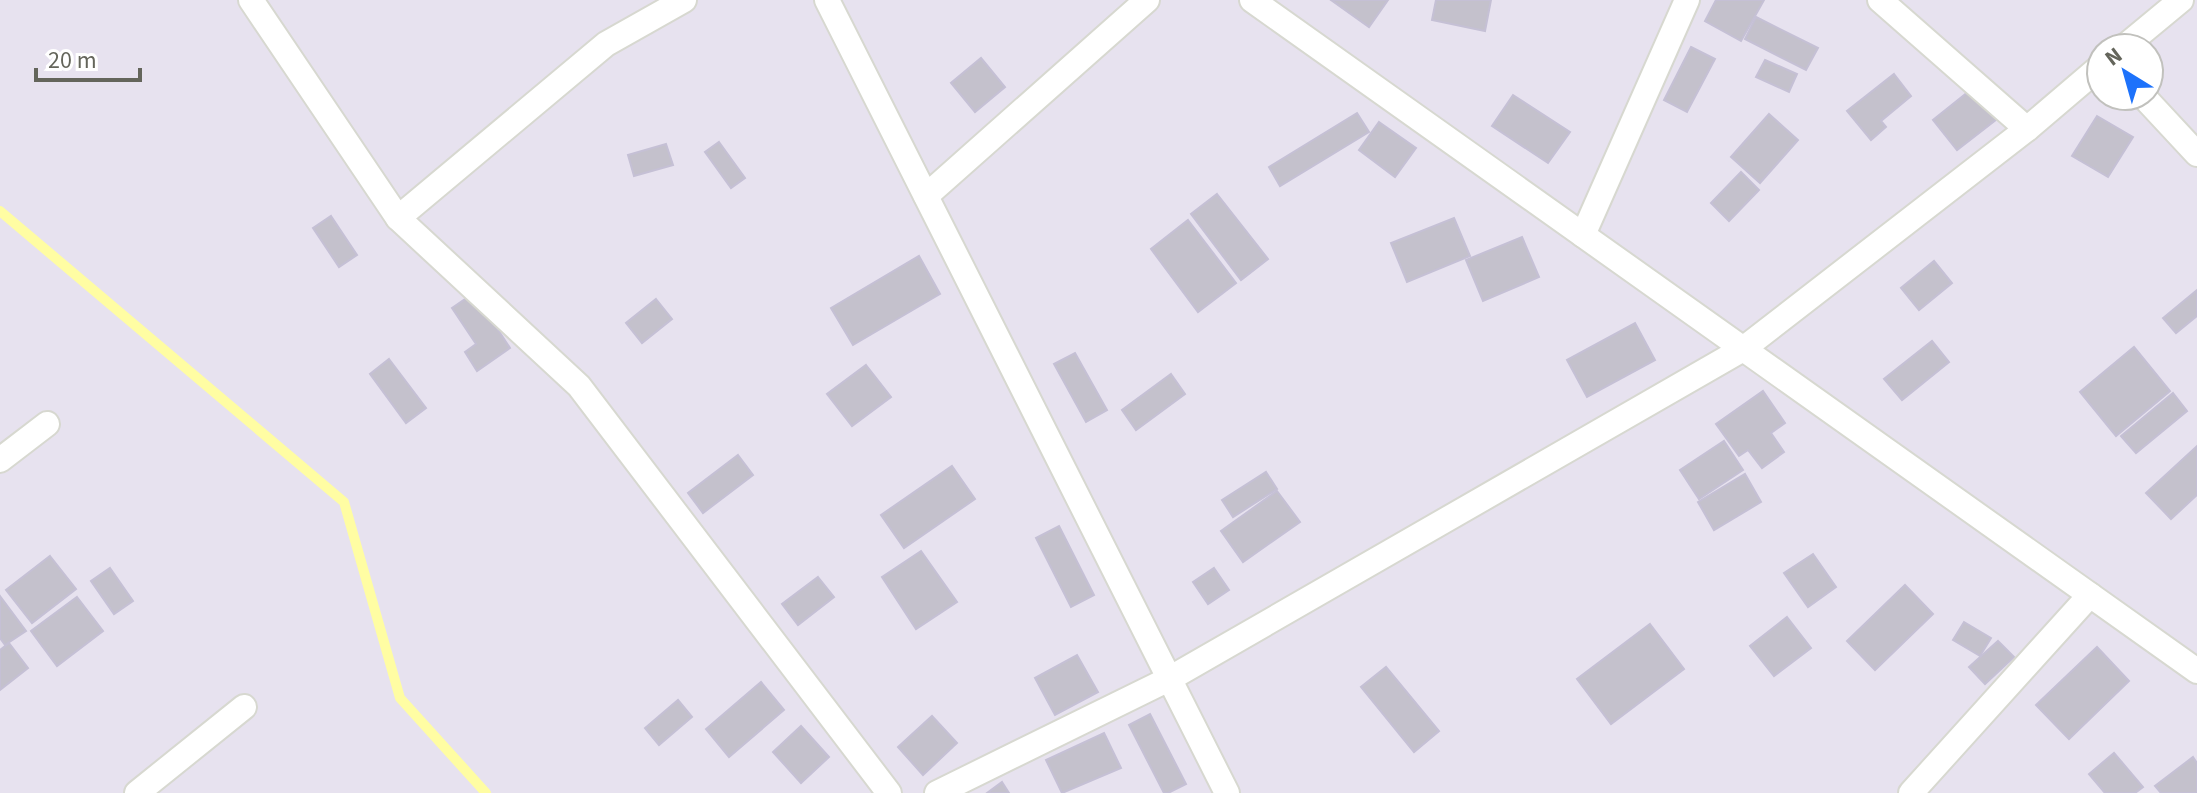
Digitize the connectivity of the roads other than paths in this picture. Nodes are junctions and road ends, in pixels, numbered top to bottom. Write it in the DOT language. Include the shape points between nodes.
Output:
graph roads {
  1 [pos="251,0"];
  2 [pos="684,0"];
  3 [pos="827,0"];
  4 [pos="1147,0"];
  5 [pos="1252,0"];
  6 [pos="1687,0"];
  7 [pos="1880,0"];
  8 [pos="2181,0"];
  9 [pos="2142,32"];
  10 [pos="2085,80"];
  11 [pos="2158,112"];
  12 [pos="2027,129"];
  13 [pos="2197,154"];
  14 [pos="926,196"];
  15 [pos="398,218"];
  16 [pos="1583,235"];
  17 [pos="1743,349"];
  18 [pos="47,424"];
  19 [pos="0,460"];
  20 [pos="2090,595"];
  21 [pos="2197,671"];
  22 [pos="1169,679"];
  23 [pos="244,707"];
  24 [pos="137,793"];
  25 [pos="889,793"];
  26 [pos="937,793"];
  27 [pos="1227,793"];
  28 [pos="1911,793"];
  1 -- 15 [label="street"];
  2 -- 15 [label="street" via="606,44"];
  3 -- 14 [label="street"];
  4 -- 14 [label="street"];
  5 -- 16 [label="street"];
  6 -- 16 [label="street"];
  7 -- 12 [label="street"];
  8 -- 9 [label="street"];
  10 -- 12 [label="street"];
  11 -- 13 [label="street"];
  12 -- 17 [label="street"];
  14 -- 22 [label="street"];
  15 -- 25 [label="street" via="579,386"];
  16 -- 17 [label="street"];
  17 -- 20 [label="street"];
  17 -- 22 [label="street"];
  18 -- 19 [label="street"];
  20 -- 21 [label="street"];
  20 -- 28 [label="street"];
  22 -- 26 [label="street"];
  22 -- 27 [label="street"];
  23 -- 24 [label="street"];
}
